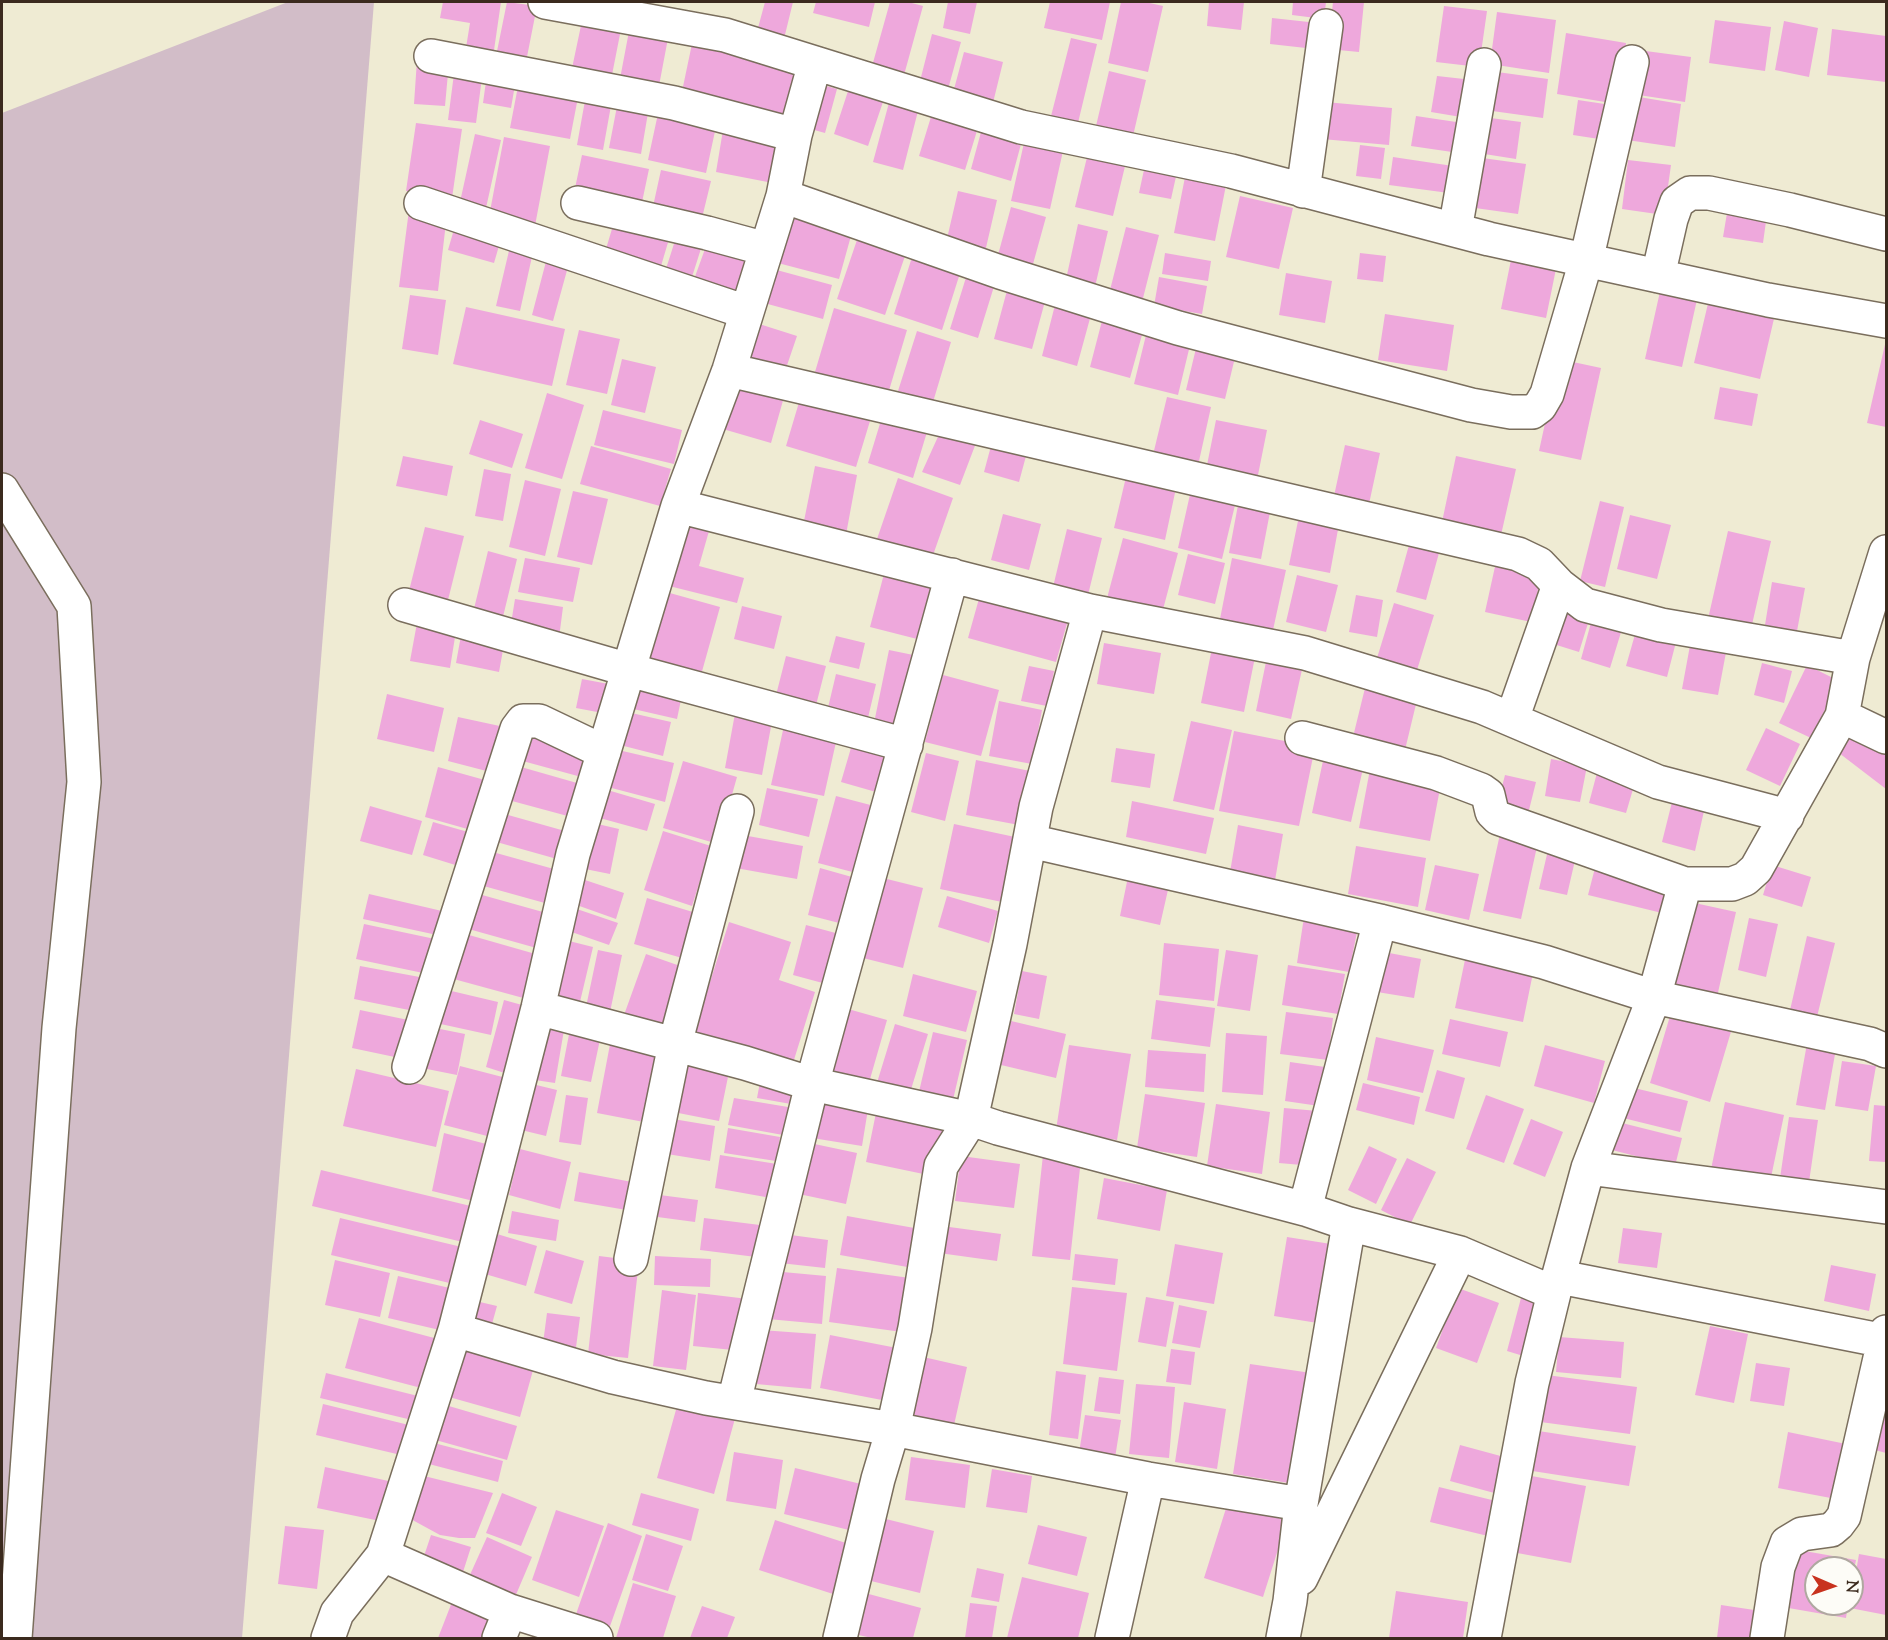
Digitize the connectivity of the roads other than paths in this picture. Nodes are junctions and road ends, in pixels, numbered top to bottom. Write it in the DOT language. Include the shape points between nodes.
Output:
graph roads {
  1 [pos="545,2"];
  2 [pos="1326,26"];
  3 [pos="431,56"];
  4 [pos="1632,62"];
  5 [pos="815,63"];
  6 [pos="1484,65"];
  7 [pos="795,135"];
  8 [pos="1303,191"];
  9 [pos="783,196"];
  10 [pos="421,202"];
  11 [pos="578,203"];
  12 [pos="1455,230"];
  13 [pos="1887,234"];
  14 [pos="766,249"];
  15 [pos="1586,261"];
  16 [pos="1658,276"];
  17 [pos="746,312"];
  18 [pos="1887,321"];
  19 [pos="729,370"];
  20 [pos="2,490"];
  21 [pos="678,506"];
  22 [pos="1887,552"];
  23 [pos="952,575"];
  24 [pos="1559,585"];
  25 [pos="405,604"];
  26 [pos="1090,611"];
  27 [pos="1853,658"];
  28 [pos="629,670"];
  29 [pos="1842,716"];
  30 [pos="1512,719"];
  31 [pos="1887,737"];
  32 [pos="1302,738"];
  33 [pos="906,745"];
  34 [pos="604,752"];
  35 [pos="737,811"];
  36 [pos="1787,816"];
  37 [pos="1030,841"];
  38 [pos="1685,884"];
  39 [pos="1380,921"];
  40 [pos="1654,997"];
  41 [pos="538,1008"];
  42 [pos="675,1044"];
  43 [pos="1887,1051"];
  44 [pos="409,1067"];
  45 [pos="812,1084"];
  46 [pos="971,1119"];
  47 [pos="1588,1168"];
  48 [pos="1887,1207"];
  49 [pos="1305,1209"];
  50 [pos="1349,1224"];
  51 [pos="1460,1254"];
  52 [pos="631,1259"];
  53 [pos="1557,1285"];
  54 [pos="455,1330"];
  55 [pos="1886,1336"];
  56 [pos="734,1402"];
  57 [pos="893,1429"];
  58 [pos="1148,1479"];
  59 [pos="1301,1504"];
  60 [pos="383,1555"];
  61 [pos="1290,1601"];
  62 [pos="505,1625"];
  63 [pos="15,1638"];
  64 [pos="328,1638"];
  65 [pos="596,1638"];
  66 [pos="840,1638"];
  67 [pos="1112,1638"];
  68 [pos="1283,1638"];
  69 [pos="1484,1638"];
  70 [pos="1767,1638"];
  1 -- 5 [label="street" via="725,35"];
  2 -- 8 [label="street"];
  3 -- 7 [label="street" via="674,103"];
  4 -- 15 [label="street"];
  5 -- 7 [label="street"];
  5 -- 8 [label="street" via="1022,127 1231,171"];
  6 -- 12 [label="street"];
  7 -- 9 [label="street"];
  8 -- 12 [label="street"];
  9 -- 14 [label="street"];
  9 -- 15 [label="street" via="1000,272 1178,328 1470,405 1511,412 1532,412 1547,394"];
  10 -- 17 [label="street"];
  11 -- 14 [label="street"];
  12 -- 15 [label="street"];
  13 -- 16 [label="street" via="1709,193 1690,193 1677,202"];
  14 -- 17 [label="street"];
  15 -- 16 [label="street"];
  16 -- 18 [label="street"];
  17 -- 19 [label="street"];
  19 -- 21 [label="street"];
  19 -- 24 [label="street" via="1518,554 1539,564"];
  20 -- 63 [label="street" via="74,606 84,782 59,1028"];
  21 -- 23 [label="street"];
  21 -- 28 [label="street"];
  22 -- 27 [label="street"];
  23 -- 26 [label="street"];
  23 -- 33 [label="street"];
  24 -- 27 [label="street" via="1585,605 1661,625"];
  24 -- 30 [label="street"];
  25 -- 28 [label="street"];
  26 -- 30 [label="street" via="1305,653"];
  26 -- 37 [label="street"];
  27 -- 29 [label="street"];
  28 -- 33 [label="street"];
  28 -- 34 [label="street"];
  29 -- 31 [label="street"];
  29 -- 36 [label="street"];
  30 -- 36 [label="street" via="1658,782"];
  32 -- 38 [label="street" via="1437,773 1488,795 1492,812 1498,818"];
  33 -- 45 [label="street"];
  34 -- 41 [label="street" via="573,854"];
  34 -- 44 [label="street" via="539,721 523,721 518,729"];
  35 -- 42 [label="street"];
  36 -- 38 [label="street" via="1756,869 1745,879 1732,884"];
  37 -- 39 [label="street"];
  37 -- 46 [label="street"];
  38 -- 40 [label="street"];
  39 -- 40 [label="street" via="1544,962"];
  39 -- 49 [label="street"];
  40 -- 43 [label="street"];
  40 -- 47 [label="street"];
  41 -- 42 [label="street"];
  41 -- 54 [label="street"];
  42 -- 45 [label="street"];
  42 -- 52 [label="street"];
  45 -- 46 [label="street"];
  45 -- 56 [label="street"];
  46 -- 49 [label="street"];
  46 -- 57 [label="street" via="941,1166 915,1328"];
  47 -- 48 [label="street"];
  47 -- 53 [label="street"];
  49 -- 50 [label="street"];
  50 -- 51 [label="street"];
  50 -- 59 [label="street"];
  51 -- 53 [label="street"];
  51 -- 61 [label="street"];
  53 -- 55 [label="street"];
  53 -- 69 [label="street" via="1532,1383"];
  54 -- 56 [label="street" via="613,1377"];
  54 -- 60 [label="street"];
  55 -- 70 [label="street" via="1844,1516 1831,1530 1802,1534 1787,1543"];
  56 -- 57 [label="street"];
  57 -- 58 [label="street"];
  57 -- 66 [label="street"];
  58 -- 59 [label="street"];
  58 -- 67 [label="street"];
  59 -- 61 [label="street"];
  60 -- 62 [label="street"];
  60 -- 64 [label="street" via="337,1613"];
  61 -- 68 [label="street"];
  62 -- 65 [label="street"];
}
